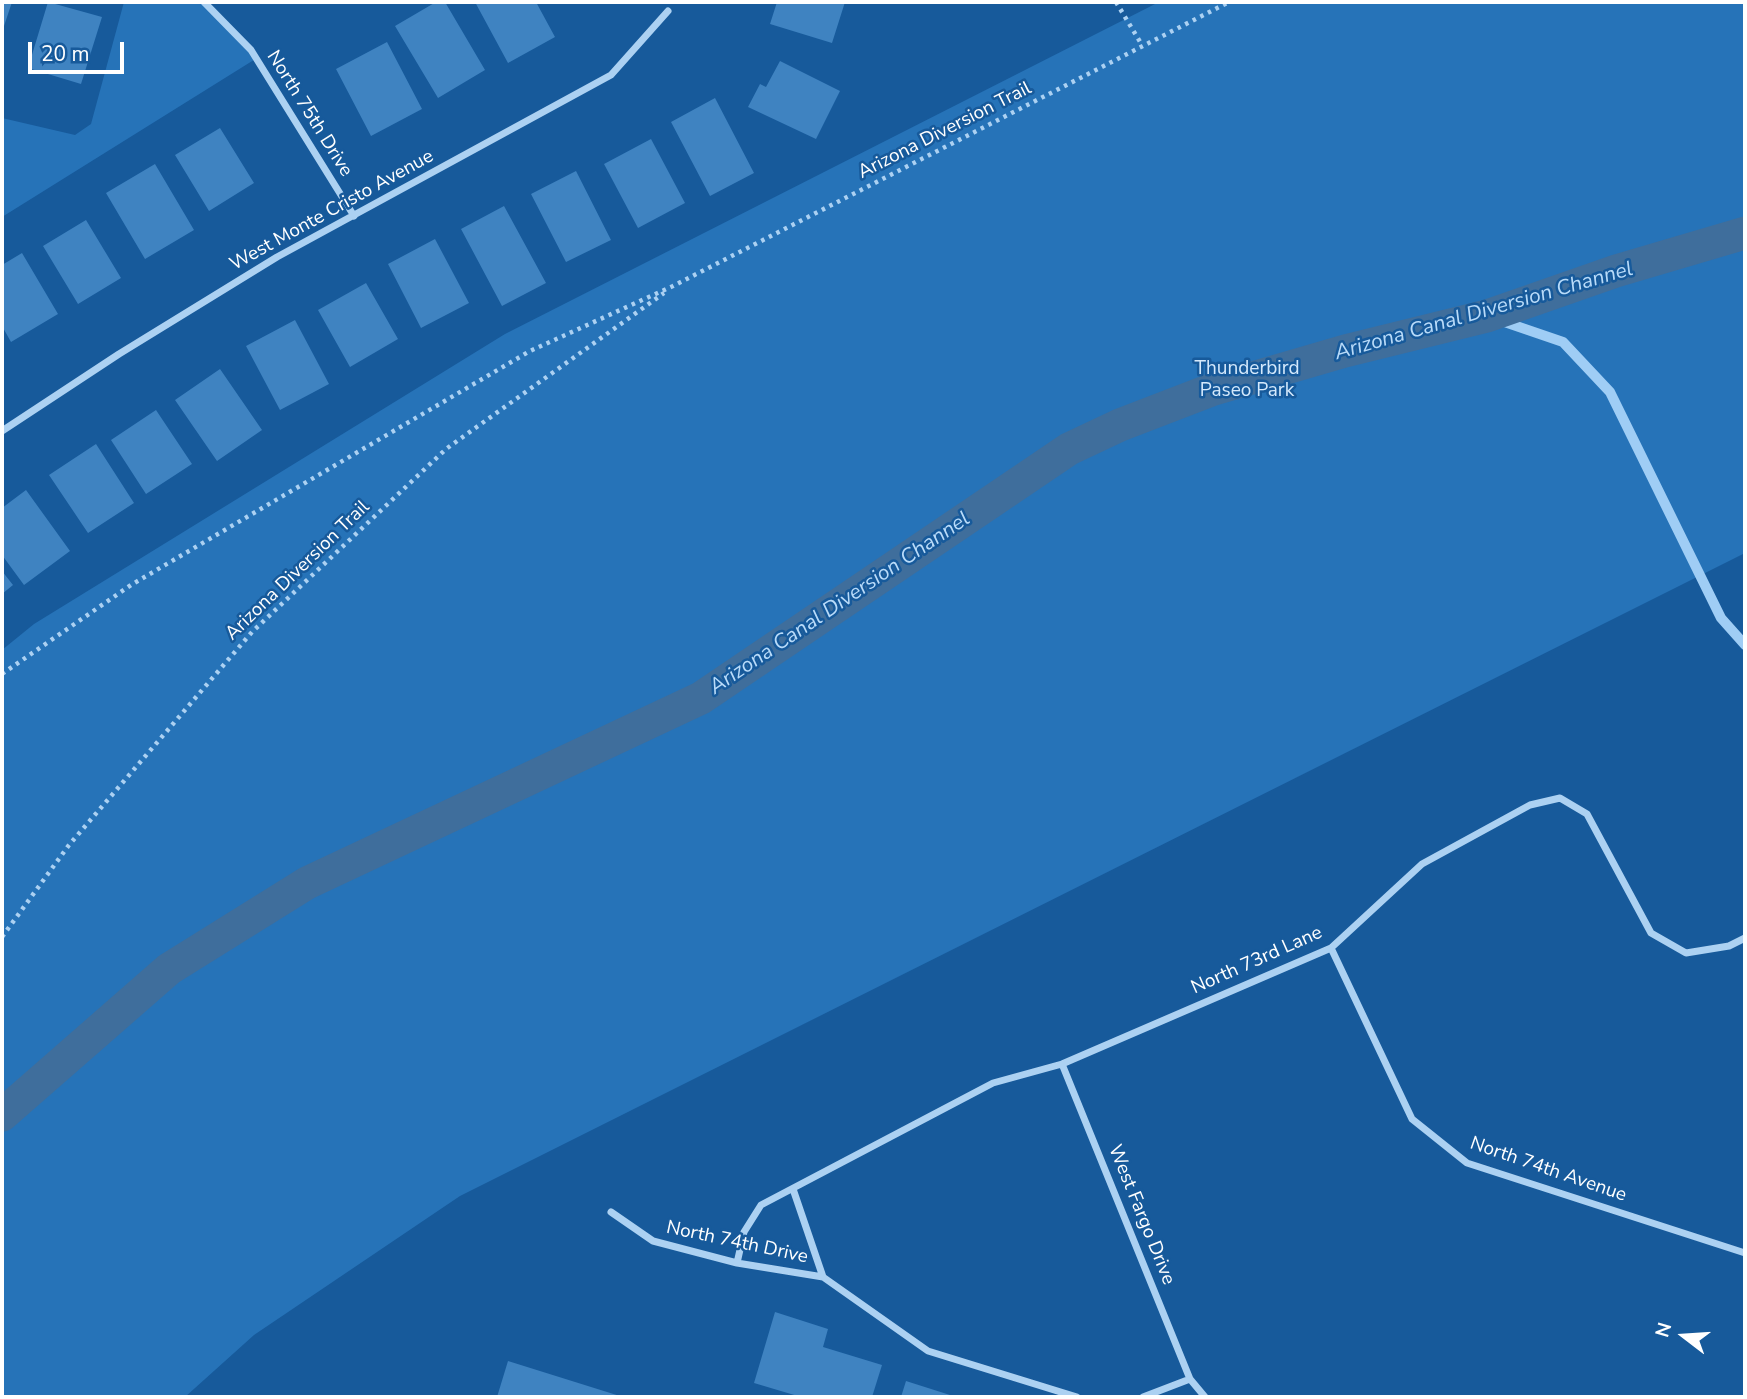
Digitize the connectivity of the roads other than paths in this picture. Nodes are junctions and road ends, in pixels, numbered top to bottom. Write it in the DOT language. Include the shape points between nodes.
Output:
graph roads {
  1 [pos="204,2"];
  2 [pos="668,11"];
  3 [pos="354,216"];
  4 [pos="2,430"];
  5 [pos="1745,938"];
  6 [pos="1331,948"];
  7 [pos="1062,1064"];
  8 [pos="793,1189"];
  9 [pos="611,1212"];
  10 [pos="1745,1253"];
  11 [pos="737,1263"];
  12 [pos="823,1277"];
  13 [pos="1190,1379"];
  14 [pos="1077,1397"];
  15 [pos="1143,1397"];
  16 [pos="1205,1397"];
  1 -- 3 [label="street, North 75th Drive" via="251,50"];
  2 -- 3 [label="street, West Monte Cristo Avenue" via="611,75"];
  3 -- 4 [label="street, West Monte Cristo Avenue" via="277,257"];
  5 -- 6 [label="street, North 73rd Lane" via="1729,946 1686,953 1651,933 1587,814 1560,798 1530,805 1422,864"];
  6 -- 7 [label="street, North 73rd Lane"];
  6 -- 10 [label="street, North 74th Avenue" via="1412,1119 1467,1163"];
  7 -- 8 [label="street, North 73rd Lane" via="993,1083"];
  7 -- 13 [label="street, West Fargo Drive"];
  8 -- 11 [label="street, North 73rd Lane" via="761,1205 744,1232"];
  8 -- 12 [label="street, North 74th Drive"];
  9 -- 11 [label="street, North 74th Drive" via="653,1241"];
  11 -- 12 [label="street, North 74th Drive"];
  12 -- 14 [label="street, North 74th Drive" via="928,1351"];
  13 -- 15 [label="street"];
  13 -- 16 [label="street"];
}
